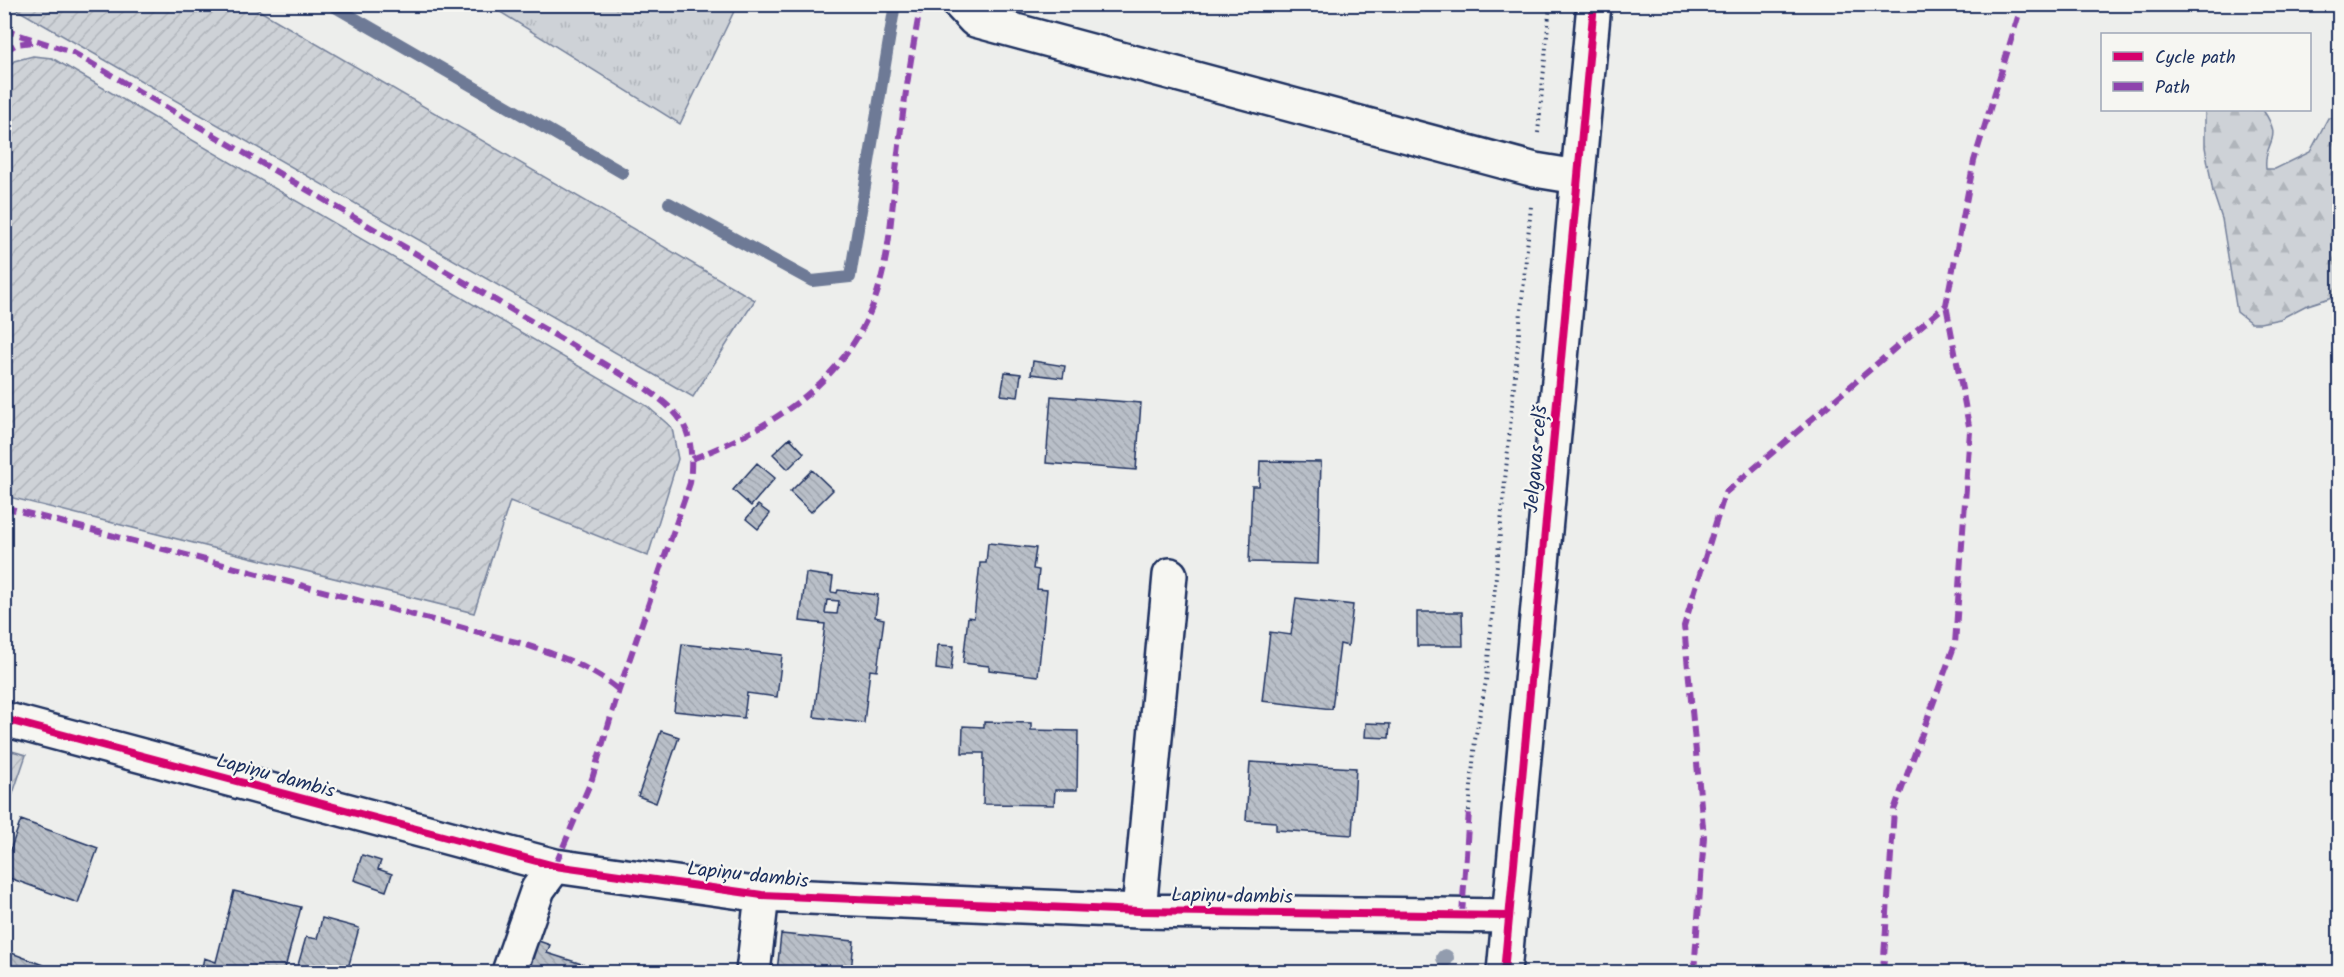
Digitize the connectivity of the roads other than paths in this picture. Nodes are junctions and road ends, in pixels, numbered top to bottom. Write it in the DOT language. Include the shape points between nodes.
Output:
graph roads {
  1 [pos="960,4"];
  2 [pos="1594,4"];
  3 [pos="1578,177"];
  4 [pos="1170,575"];
  5 [pos="4,719"];
  6 [pos="555,866"];
  7 [pos="762,895"];
  8 [pos="1139,911"];
  9 [pos="1509,916"];
  10 [pos="509,972"];
  11 [pos="753,972"];
  12 [pos="1504,972"];
  1 -- 3 [label="street" via="975,20 1535,170"];
  2 -- 3 [label="street, Jelgavas ceļš"];
  3 -- 9 [label="street, Jelgavas ceļš"];
  4 -- 8 [label="street"];
  5 -- 6 [label="street, Lapiņu dambis"];
  6 -- 7 [label="street, Lapiņu dambis"];
  6 -- 10 [label="street" via="538,890"];
  7 -- 8 [label="street, Lapiņu dambis"];
  7 -- 11 [label="street"];
  8 -- 9 [label="street, Lapiņu dambis"];
  9 -- 12 [label="street, Jelgavas ceļš"];
}
